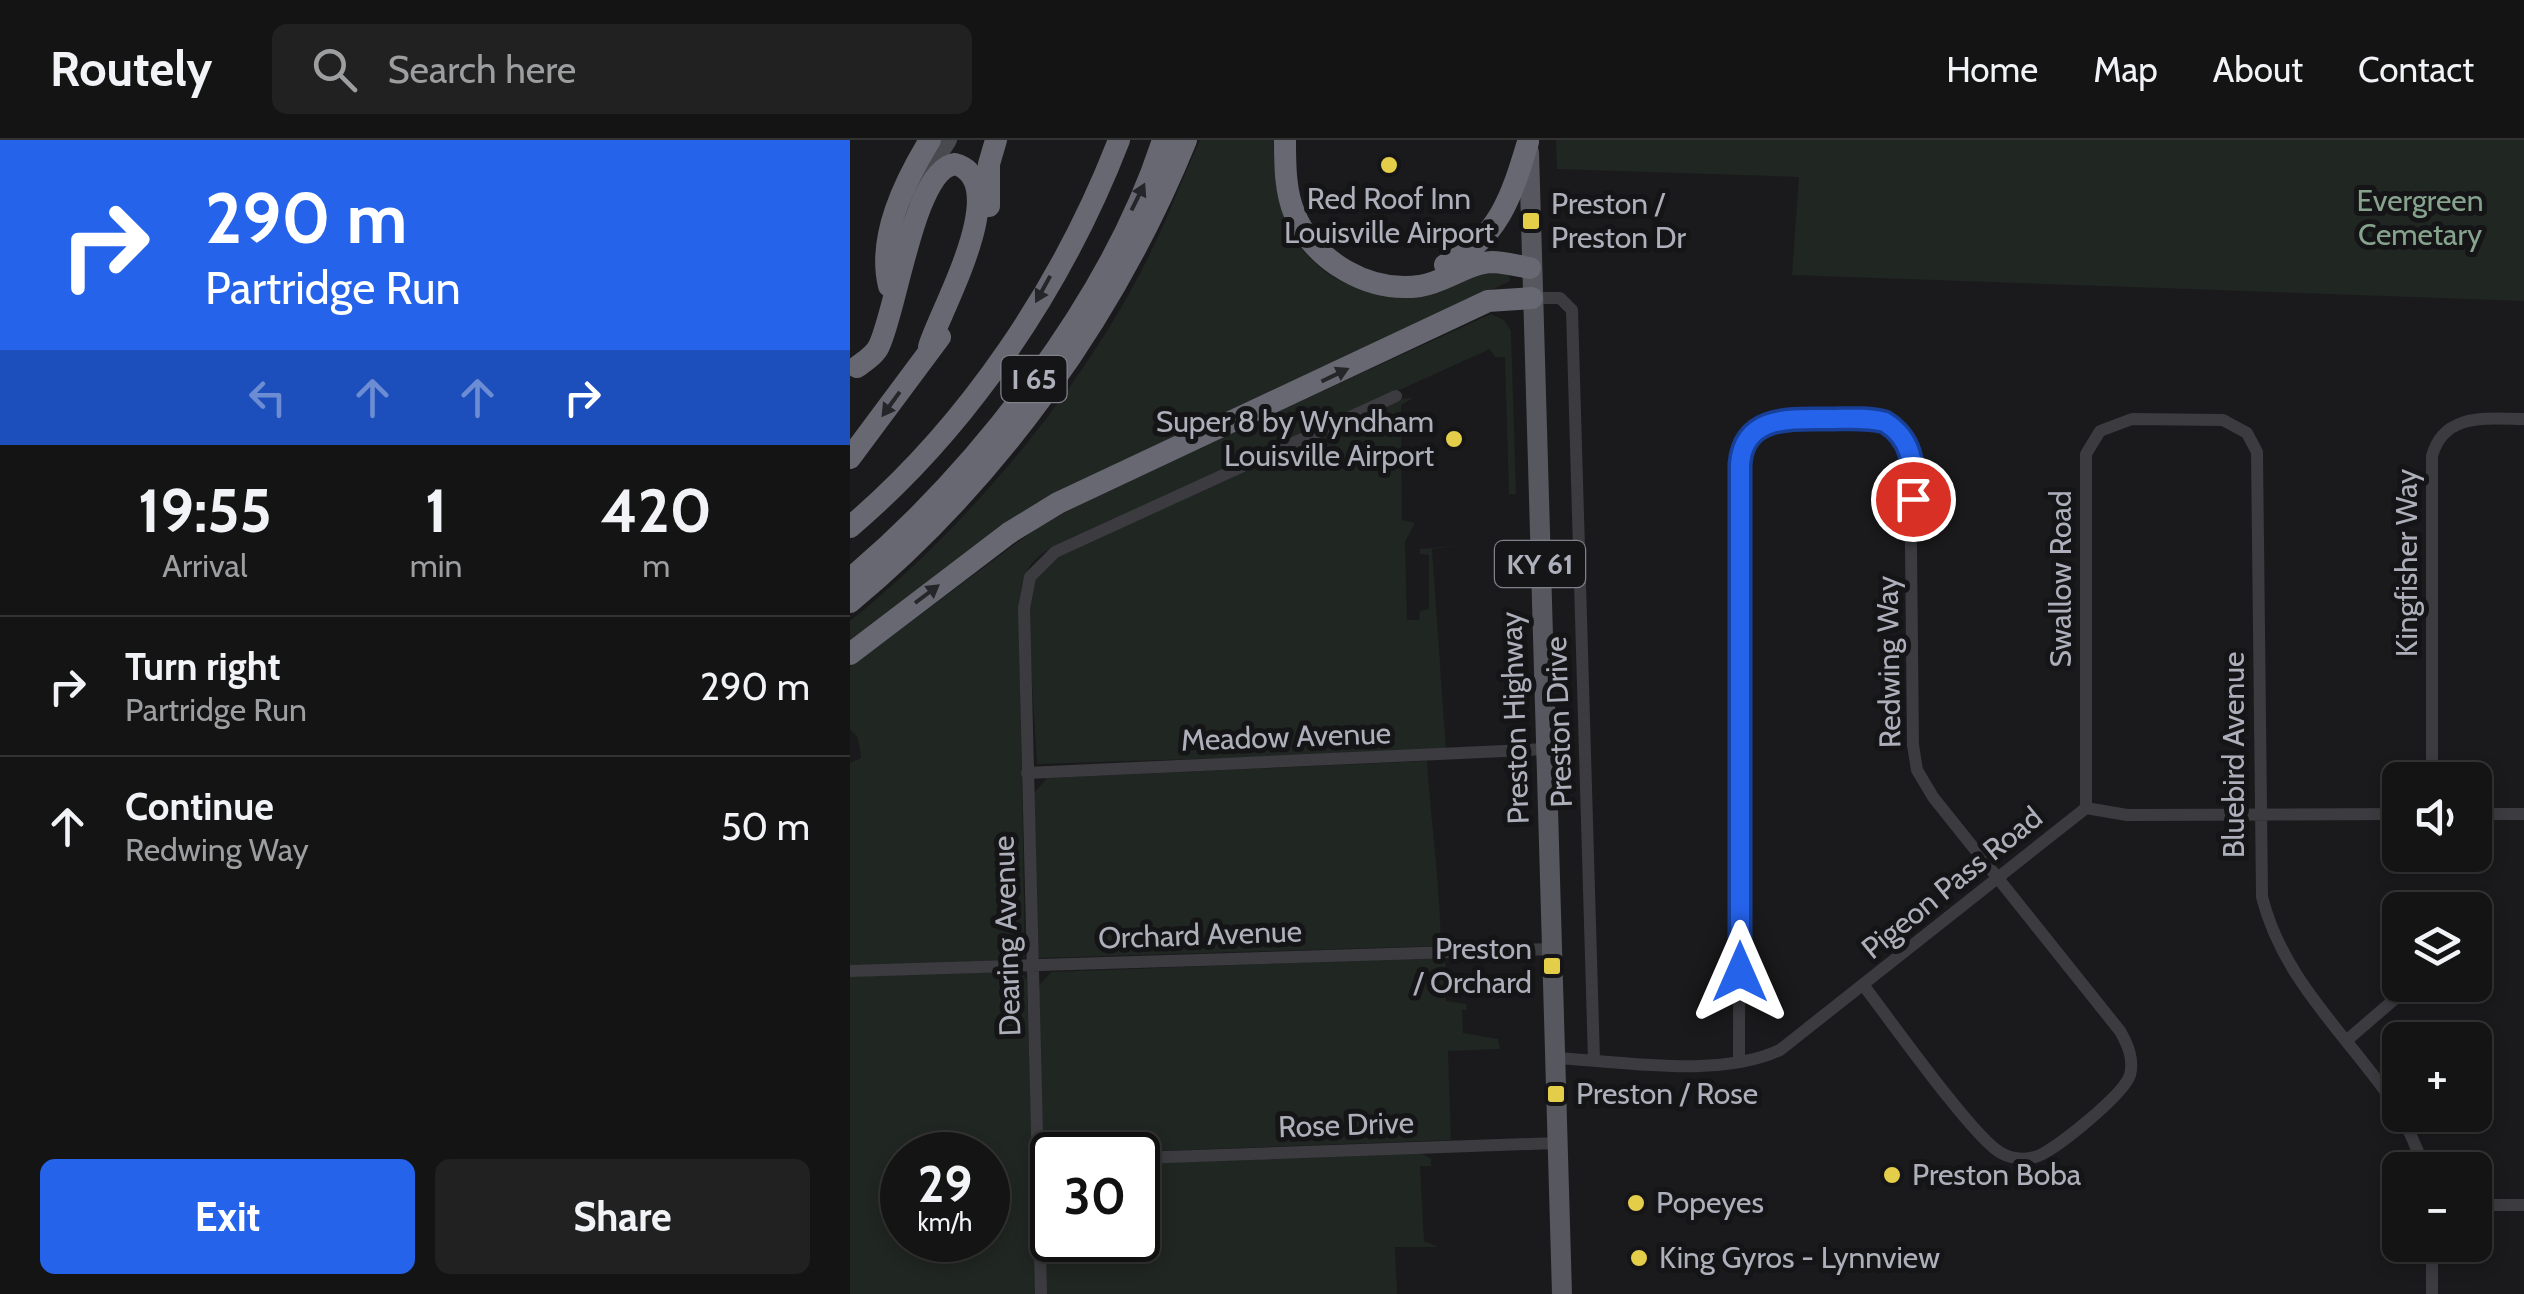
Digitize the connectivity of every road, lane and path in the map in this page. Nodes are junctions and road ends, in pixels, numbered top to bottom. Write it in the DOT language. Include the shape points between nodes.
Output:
graph roads {
  1 [pos="930,140"];
  2 [pos="948,140"];
  3 [pos="996,140"];
  4 [pos="1118,140"];
  5 [pos="1162,140"];
  6 [pos="1186,140"];
  7 [pos="1285,140"];
  8 [pos="1528,141"];
  9 [pos="1327,256"];
  10 [pos="1530,268"];
  11 [pos="889,286"];
  12 [pos="1532,298"];
  13 [pos="929,347"];
  14 [pos="854,372"];
  15 [pos="1396,396"];
  16 [pos="2175,419"];
  17 [pos="2524,419"];
  18 [pos="850,458"];
  19 [pos="850,527"];
  20 [pos="850,579"];
  21 [pos="850,602"];
  22 [pos="850,654"];
  23 [pos="1546,748"];
  24 [pos="2432,762"];
  25 [pos="1027,772"];
  26 [pos="2086,808"];
  27 [pos="2382,814"];
  28 [pos="2492,814"];
  29 [pos="2524,814"];
  30 [pos="2258,816"];
  31 [pos="1996,878"];
  32 [pos="1552,949"];
  33 [pos="1033,966"];
  34 [pos="850,971"];
  35 [pos="1864,986"];
  36 [pos="2391,1002"];
  37 [pos="2346,1041"];
  38 [pos="1555,1058"];
  39 [pos="1594,1060"];
  40 [pos="1739,1060"];
  41 [pos="2382,1088"];
  42 [pos="1043,1132"];
  43 [pos="1557,1143"];
  44 [pos="1160,1157"];
  45 [pos="2492,1205"];
  46 [pos="2524,1205"];
  47 [pos="1042,1262"];
  48 [pos="2432,1262"];
  49 [pos="1041,1294"];
  50 [pos="1562,1294"];
  51 [pos="2432,1294"];
  1 -- 11 [label="highway" via="898,205 884,266"];
  2 -- 11 [label="main road" via="913,196"];
  3 -- 13 [label="highway" via="980,255 952,318"];
  4 -- 19 [label="highway, I 65, one-way" via="1010,347 919,459"];
  20 -- 5 [label="highway, I 65, one-way" via="951,482 1035,378 1105,265"];
  6 -- 21 [label="highway" via="1143,232 1043,395 959,498"];
  7 -- 9 [label="highway" via="1295,215"];
  8 -- 9 [label="highway" via="1501,218 1464,256 1404,276"];
  8 -- 10 [label="main road, Preston Highway / KY 61"];
  9 -- 10 [label="highway" via="1347,274 1391,286 1419,286 1491,262"];
  10 -- 12 [label="main road, Preston Highway / KY 61"];
  11 -- 14 [label="main road"];
  22 -- 12 [label="highway, one-way" via="1009,533 1058,504 1488,301"];
  12 -- 23 [label="main road, Preston Highway / KY 61"];
  12 -- 39 [label="street, Preston Drive" via="1560,298 1572,310"];
  13 -- 14 [label="highway" via="959,283 974,224 974,183 955,164 930,182 880,344"];
  13 -- 18 [label="highway, one-way"];
  15 -- 25 [label="street, Dearing Avenue" via="1056,552 1030,577 1024,608"];
  16 -- 26 [label="street, Swallow Road" via="2110,424 2086,454"];
  16 -- 30 [label="street, Bluebird Avenue" via="2232,422 2258,452"];
  17 -- 24 [label="street, Kingfisher Way" via="2459,422 2432,456"];
  23 -- 25 [label="street, Meadow Avenue"];
  23 -- 32 [label="main road, Preston Highway / KY 61"];
  25 -- 33 [label="street, Dearing Avenue"];
  26 -- 30 [label="street, Pigeon Pass Road" via="2127,815"];
  26 -- 31 [label="street, Pigeon Pass Road"];
  27 -- 30 [label="street, Pigeon Pass Road"];
  28 -- 29 [label="street"];
  30 -- 37 [label="street, Bluebird Avenue" via="2262,897 2274,938"];
  31 -- 35 [label="street, Pigeon Pass Road"];
  31 -- 35 [label="street, Redwing Way" via="2120,1031 2132,1063 2119,1094 2045,1152 2023,1159 2002,1154"];
  31 -- 40 [label="street, Redwing Way" via="1933,798 1914,757 1910,449 1885,422 1783,419 1763,425 1740,456"];
  32 -- 33 [label="street, Orchard Avenue"];
  32 -- 38 [label="main road, Preston Highway / KY 61"];
  33 -- 34 [label="street, Orchard Avenue"];
  33 -- 42 [label="street, Dearing Avenue"];
  35 -- 40 [label="street, Pigeon Pass Road" via="1780,1050"];
  36 -- 37 [label="street"];
  37 -- 41 [label="street, Bluebird Avenue"];
  38 -- 39 [label="street, Pigeon Pass Road"];
  38 -- 43 [label="main road, Preston Highway / KY 61"];
  39 -- 40 [label="street, Pigeon Pass Road"];
  43 -- 44 [label="street, Rose Drive"];
  43 -- 50 [label="main road, Preston Highway / KY 61"];
  45 -- 46 [label="street"];
  47 -- 49 [label="street, Dearing Avenue"];
  48 -- 51 [label="street"];
}
